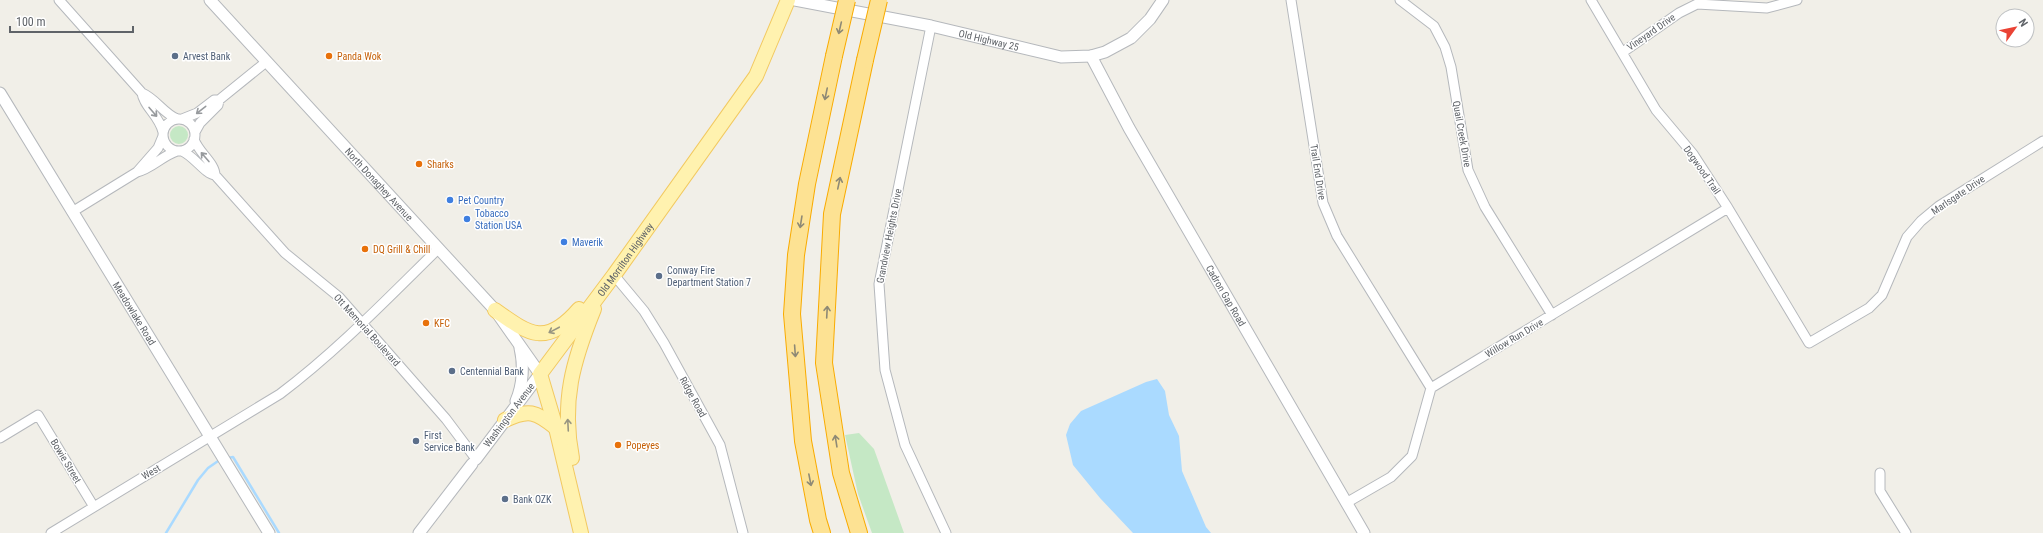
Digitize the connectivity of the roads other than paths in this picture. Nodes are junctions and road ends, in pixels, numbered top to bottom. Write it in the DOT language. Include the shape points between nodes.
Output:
graph roads {
  1 [pos="59,0"];
  2 [pos="210,0"];
  3 [pos="788,0"];
  4 [pos="794,0"];
  5 [pos="847,0"];
  6 [pos="879,0"];
  7 [pos="1162,0"];
  8 [pos="1291,0"];
  9 [pos="1400,0"];
  10 [pos="1591,0"];
  11 [pos="1797,0"];
  12 [pos="931,26"];
  13 [pos="1623,52"];
  14 [pos="1091,56"];
  15 [pos="266,62"];
  16 [pos="0,93"];
  17 [pos="142,93"];
  18 [pos="219,100"];
  19 [pos="180,119"];
  20 [pos="163,134"];
  21 [pos="195,135"];
  22 [pos="2043,141"];
  23 [pos="179,151"];
  24 [pos="137,172"];
  25 [pos="215,175"];
  26 [pos="1728,208"];
  27 [pos="72,212"];
  28 [pos="438,249"];
  29 [pos="614,275"];
  30 [pos="495,310"];
  31 [pos="1552,315"];
  32 [pos="362,324"];
  33 [pos="519,343"];
  34 [pos="1809,343"];
  35 [pos="540,374"];
  36 [pos="1431,388"];
  37 [pos="514,407"];
  38 [pos="505,420"];
  39 [pos="556,428"];
  40 [pos="209,437"];
  41 [pos="0,438"];
  42 [pos="474,462"];
  43 [pos="1880,473"];
  44 [pos="1346,503"];
  45 [pos="94,506"];
  46 [pos="51,533"];
  47 [pos="269,533"];
  48 [pos="420,533"];
  49 [pos="583,533"];
  50 [pos="743,533"];
  51 [pos="822,533"];
  52 [pos="859,533"];
  53 [pos="946,533"];
  54 [pos="1364,533"];
  55 [pos="1906,533"];
  1 -- 17 [label="street"];
  2 -- 15 [label="street, North Donaghey Avenue"];
  3 -- 29 [label="main road, Old Morrilton Highway" via="756,76"];
  4 -- 12 [label="street, Old Highway 25"];
  5 -- 51 [label="highway, one-way, bridge" via="807,184 796,255 792,314 803,441"];
  52 -- 6 [label="highway, one-way, bridge" via="841,473 824,363 832,214"];
  7 -- 14 [label="street, Old Highway 25" via="1150,19 1131,38 1105,52"];
  8 -- 36 [label="street, Trail End Drive" via="1323,203 1337,236"];
  9 -- 31 [label="street, Quail Creek Drive" via="1434,26 1445,47 1451,67 1468,170 1484,206"];
  10 -- 13 [label="street, Dogwood Trail"];
  11 -- 13 [label="street, Vineyard Drive" via="1767,8 1697,4 1679,13"];
  12 -- 14 [label="street, Old Highway 25" via="1061,57"];
  12 -- 53 [label="street, Grandview Heights Drive" via="879,284 885,370 903,437"];
  13 -- 26 [label="street, Dogwood Trail" via="1656,110 1693,154"];
  14 -- 44 [label="street, Cadron Gap Road" via="1129,128"];
  15 -- 18 [label="street"];
  15 -- 28 [label="street, North Donaghey Avenue"];
  16 -- 27 [label="street, Meadowlake Road"];
  17 -- 19 [label="street" via="149,96 168,115"];
  17 -- 20 [label="street, one-way" via="143,100 158,117"];
  18 -- 19 [label="street, one-way" via="214,100 197,114"];
  18 -- 21 [label="street" via="218,105 200,123"];
  19 -- 20 [label="street" via="168,124"];
  19 -- 21 [label="street" via="191,125"];
  20 -- 23 [label="street" via="168,146"];
  20 -- 24 [label="street" via="158,148"];
  21 -- 23 [label="street" via="190,147"];
  25 -- 21 [label="street, Ott Memorial Boulevard, one-way" via="215,169 200,152"];
  22 -- 34 [label="street, Marlsgate Drive" via="1939,206 1921,221 1907,237 1882,295 1869,308"];
  23 -- 24 [label="street" via="166,154 145,170"];
  23 -- 25 [label="street, Ott Memorial Boulevard" via="194,158 210,174"];
  24 -- 27 [label="street"];
  25 -- 32 [label="street, Ott Memorial Boulevard" via="285,253 339,297"];
  26 -- 31 [label="street, Willow Run Drive"];
  26 -- 34 [label="street, Dogwood Trail"];
  27 -- 40 [label="street, Meadowlake Road"];
  28 -- 30 [label="street, North Donaghey Avenue"];
  28 -- 32 [label="street, West"];
  29 -- 30 [label="main road, one-way" via="570,320 548,333 537,334 522,330"];
  29 -- 35 [label="main road, Old Morrilton Highway"];
  49 -- 29 [label="main road, one-way" via="569,439 567,403 575,359 594,309"];
  29 -- 50 [label="street, Ridge Road" via="648,317 720,446"];
  30 -- 33 [label="street, North Donaghey Avenue"];
  31 -- 36 [label="street, Willow Run Drive"];
  32 -- 40 [label="street, West" via="280,394"];
  32 -- 42 [label="street, Ott Memorial Boulevard" via="446,419"];
  33 -- 35 [label="street, North Donaghey Avenue"];
  33 -- 37 [label="street" via="522,375"];
  35 -- 37 [label="street, Washington Avenue"];
  35 -- 39 [label="main road"];
  36 -- 44 [label="street" via="1412,456 1391,477"];
  37 -- 38 [label="street, Washington Avenue"];
  38 -- 39 [label="main road" via="520,413 535,413"];
  38 -- 42 [label="street, Washington Avenue"];
  39 -- 49 [label="main road"];
  40 -- 45 [label="street, West"];
  40 -- 47 [label="street, Meadowlake Road"];
  41 -- 45 [label="street, Bowie Street" via="38,416"];
  42 -- 48 [label="street, Washington Avenue"];
  43 -- 55 [label="street" via="1880,491"];
  44 -- 54 [label="street, Cadron Gap Road"];
  45 -- 46 [label="street, West"];
}
